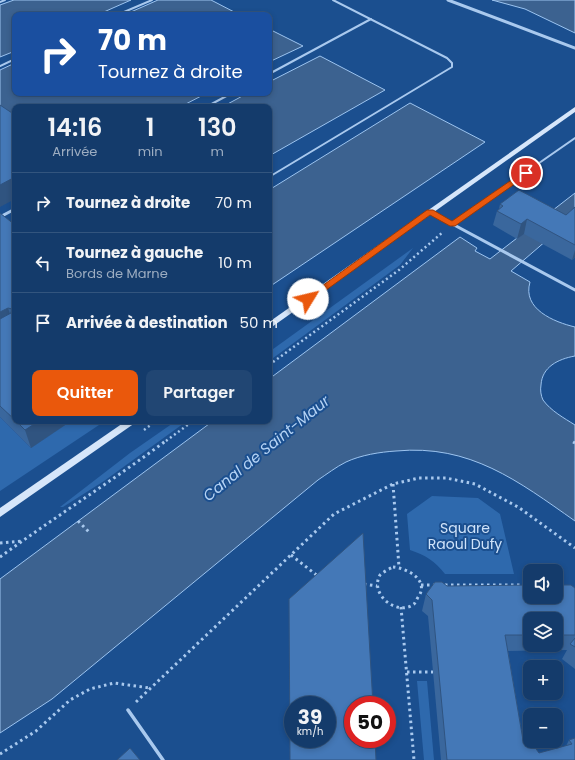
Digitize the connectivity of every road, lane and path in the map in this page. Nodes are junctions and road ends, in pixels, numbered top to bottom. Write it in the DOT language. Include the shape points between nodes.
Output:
graph roads {
  1 [pos="5,0"];
  2 [pos="152,0"];
  3 [pos="333,0"];
  4 [pos="448,0"];
  5 [pos="0,2"];
  6 [pos="124,12"];
  7 [pos="371,19"];
  8 [pos="575,48"];
  9 [pos="12,60"];
  10 [pos="0,66"];
  11 [pos="272,72"];
  12 [pos="226,96"];
  13 [pos="212,104"];
  14 [pos="575,109"];
  15 [pos="575,138"];
  16 [pos="272,175"];
  17 [pos="12,211"];
  18 [pos="430,212"];
  19 [pos="0,217"];
  20 [pos="452,224"];
  21 [pos="575,290"];
  22 [pos="272,324"];
  23 [pos="272,363"];
  24 [pos="128,424"];
  25 [pos="189,424"];
  26 [pos="393,484"];
  27 [pos="0,513"];
  28 [pos="78,521"];
  29 [pos="90,532"];
  30 [pos="22,541"];
  31 [pos="0,543"];
  32 [pos="575,548"];
  33 [pos="291,555"];
  34 [pos="0,557"];
  35 [pos="399,567"];
  36 [pos="323,578"];
  37 [pos="362,584"];
  38 [pos="421,585"];
  39 [pos="523,585"];
  40 [pos="377,586"];
  41 [pos="401,607"];
  42 [pos="406,672"];
  43 [pos="433,672"];
  44 [pos="150,688"];
  45 [pos="128,710"];
  46 [pos="0,754"];
  47 [pos="163,760"];
  48 [pos="414,760"];
  1 -- 5 [label="lane"];
  2 -- 6 [label="lane"];
  3 -- 7 [label="lane"];
  4 -- 8 [label="street"];
  7 -- 11 [label="lane"];
  7 -- 16 [label="lane" via="447,58 452,67"];
  9 -- 10 [label="lane"];
  12 -- 13 [label="lane"];
  14 -- 18 [label="main road"];
  15 -- 20 [label="lane"];
  17 -- 19 [label="lane"];
  18 -- 20 [label="lane"];
  18 -- 22 [label="main road"];
  20 -- 21 [label="lane"];
  20 -- 23 [label="path" via="399,270"];
  24 -- 27 [label="main road"];
  25 -- 30 [label="path" via="120,475"];
  26 -- 32 [label="path" via="419,478 446,478 475,484 518,507"];
  26 -- 33 [label="path" via="334,514"];
  26 -- 35 [label="path"];
  28 -- 29 [label="path"];
  30 -- 31 [label="path"];
  30 -- 34 [label="path"];
  33 -- 36 [label="path" via="318,577"];
  33 -- 44 [label="path"];
  35 -- 38 [label="path" via="416,575"];
  35 -- 40 [label="path" via="383,572"];
  37 -- 40 [label="path"];
  38 -- 39 [label="path"];
  38 -- 41 [label="path" via="419,598 415,603"];
  40 -- 41 [label="path" via="384,601"];
  41 -- 42 [label="path"];
  42 -- 43 [label="path"];
  42 -- 48 [label="path"];
  44 -- 45 [label="path"];
  44 -- 46 [label="path" via="114,683 90,689 70,700 36,731"];
  45 -- 47 [label="lane"];
}
